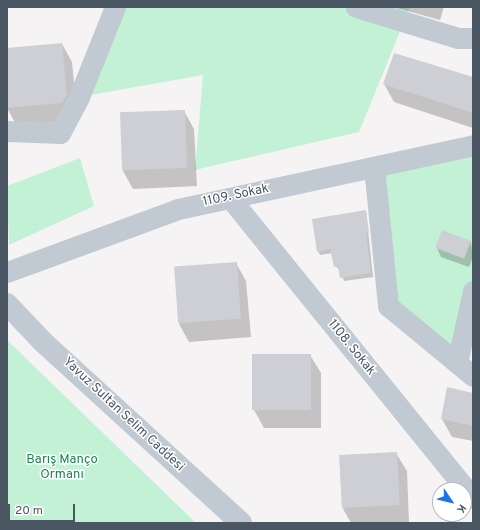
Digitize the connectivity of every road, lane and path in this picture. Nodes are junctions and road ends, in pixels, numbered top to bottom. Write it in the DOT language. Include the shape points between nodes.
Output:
graph roads {
  1 [pos="115,7"];
  2 [pos="356,7"];
  3 [pos="473,38"];
  4 [pos="7,132"];
  5 [pos="473,145"];
  6 [pos="374,167"];
  7 [pos="230,198"];
  8 [pos="7,272"];
  9 [pos="473,291"];
  10 [pos="7,304"];
  11 [pos="465,370"];
  12 [pos="473,498"];
  13 [pos="241,523"];
  1 -- 4 [label="street" via="78,97 60,133"];
  2 -- 3 [label="street" via="458,38"];
  5 -- 6 [label="street, 1109. Sokak"];
  6 -- 7 [label="street, 1109. Sokak"];
  6 -- 11 [label="street" via="388,306"];
  7 -- 8 [label="street, 1109. Sokak" via="178,209"];
  7 -- 12 [label="street, 1108. Sokak"];
  9 -- 11 [label="street"];
  10 -- 13 [label="street, Yavuz Sultan Selim Caddesi" via="43,342"];
}
